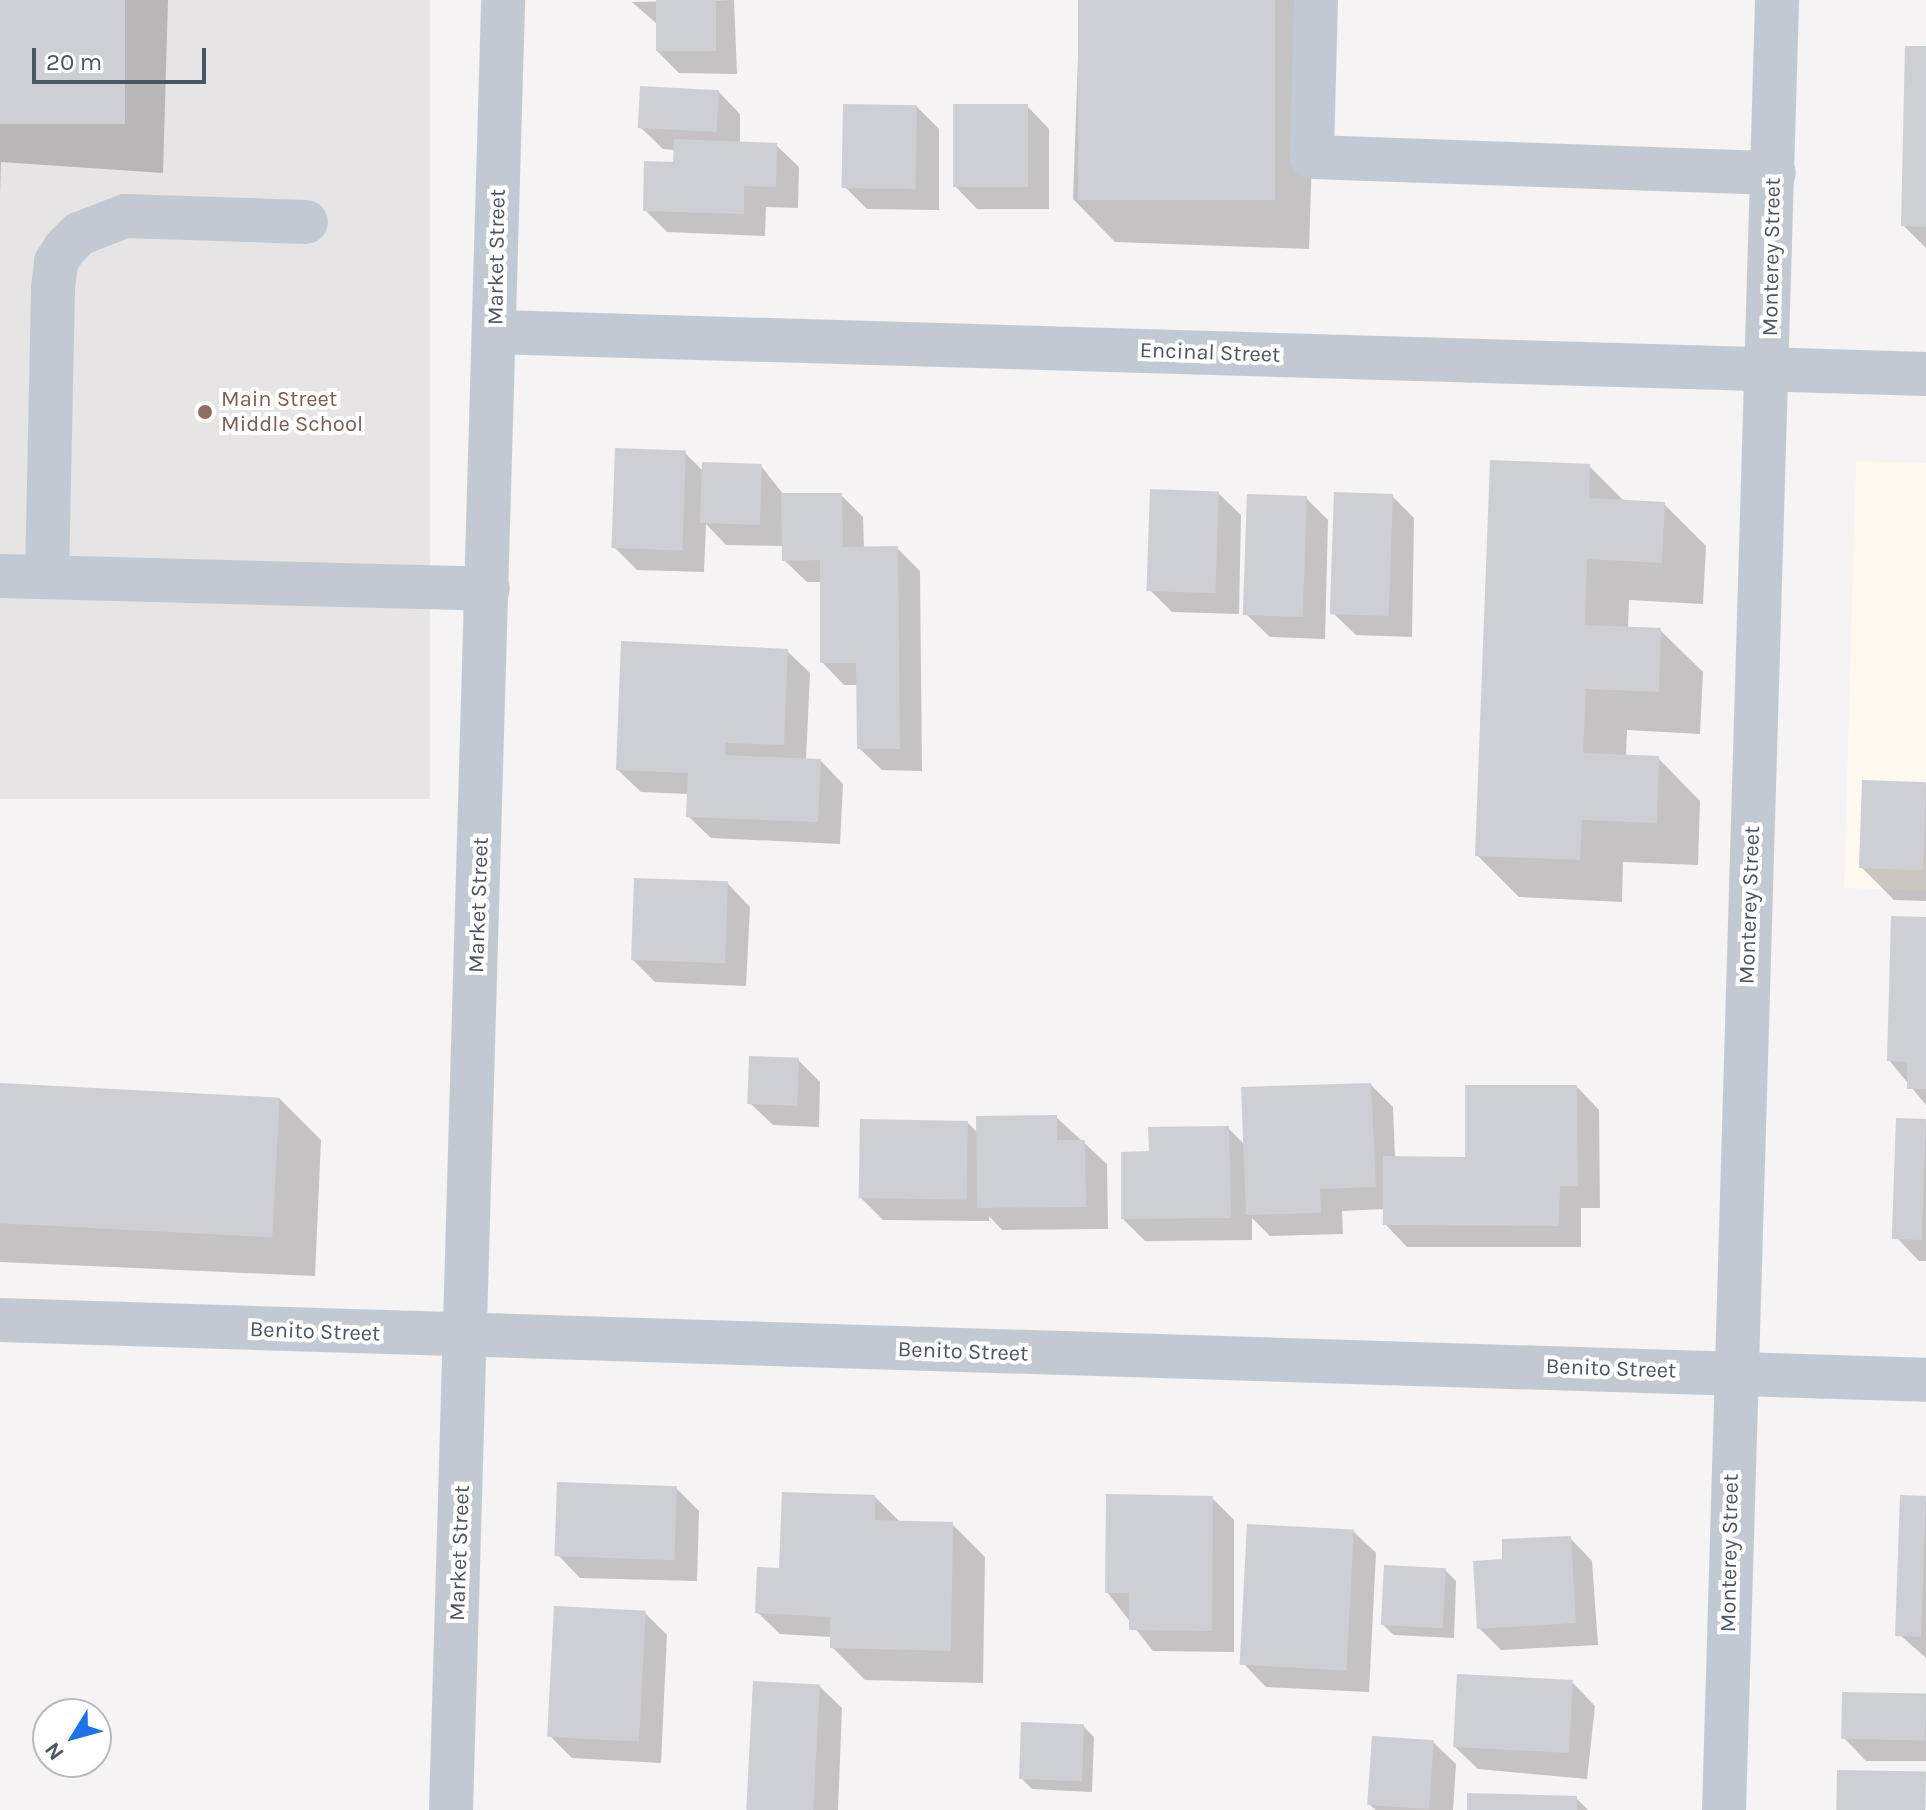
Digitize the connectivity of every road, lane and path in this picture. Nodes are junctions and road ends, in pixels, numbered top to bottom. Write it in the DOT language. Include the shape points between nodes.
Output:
graph roads {
  1 [pos="503,0"];
  2 [pos="1316,0"];
  3 [pos="1777,0"];
  4 [pos="1774,173"];
  5 [pos="306,222"];
  6 [pos="495,332"];
  7 [pos="1769,369"];
  8 [pos="1926,374"];
  9 [pos="0,576"];
  10 [pos="47,577"];
  11 [pos="488,589"];
  12 [pos="0,1320"];
  13 [pos="467,1338"];
  14 [pos="1734,1373"];
  15 [pos="1926,1380"];
  16 [pos="451,1810"];
  17 [pos="1724,1810"];
  1 -- 6 [label="street, Market Street"];
  2 -- 4 [label="street" via="1312,157"];
  3 -- 4 [label="street, Monterey Street"];
  4 -- 7 [label="street, Monterey Street"];
  5 -- 10 [label="street" via="125,216 79,234 65,248 56,262 53,288"];
  6 -- 7 [label="street, Encinal Street"];
  6 -- 11 [label="street, Market Street"];
  7 -- 8 [label="street, Encinal Street"];
  7 -- 14 [label="street, Monterey Street"];
  9 -- 10 [label="street"];
  10 -- 11 [label="street"];
  11 -- 13 [label="street, Market Street"];
  12 -- 13 [label="street, Benito Street"];
  13 -- 14 [label="street, Benito Street"];
  13 -- 16 [label="street, Market Street"];
  14 -- 15 [label="street, Benito Street"];
  14 -- 17 [label="street, Monterey Street"];
}
